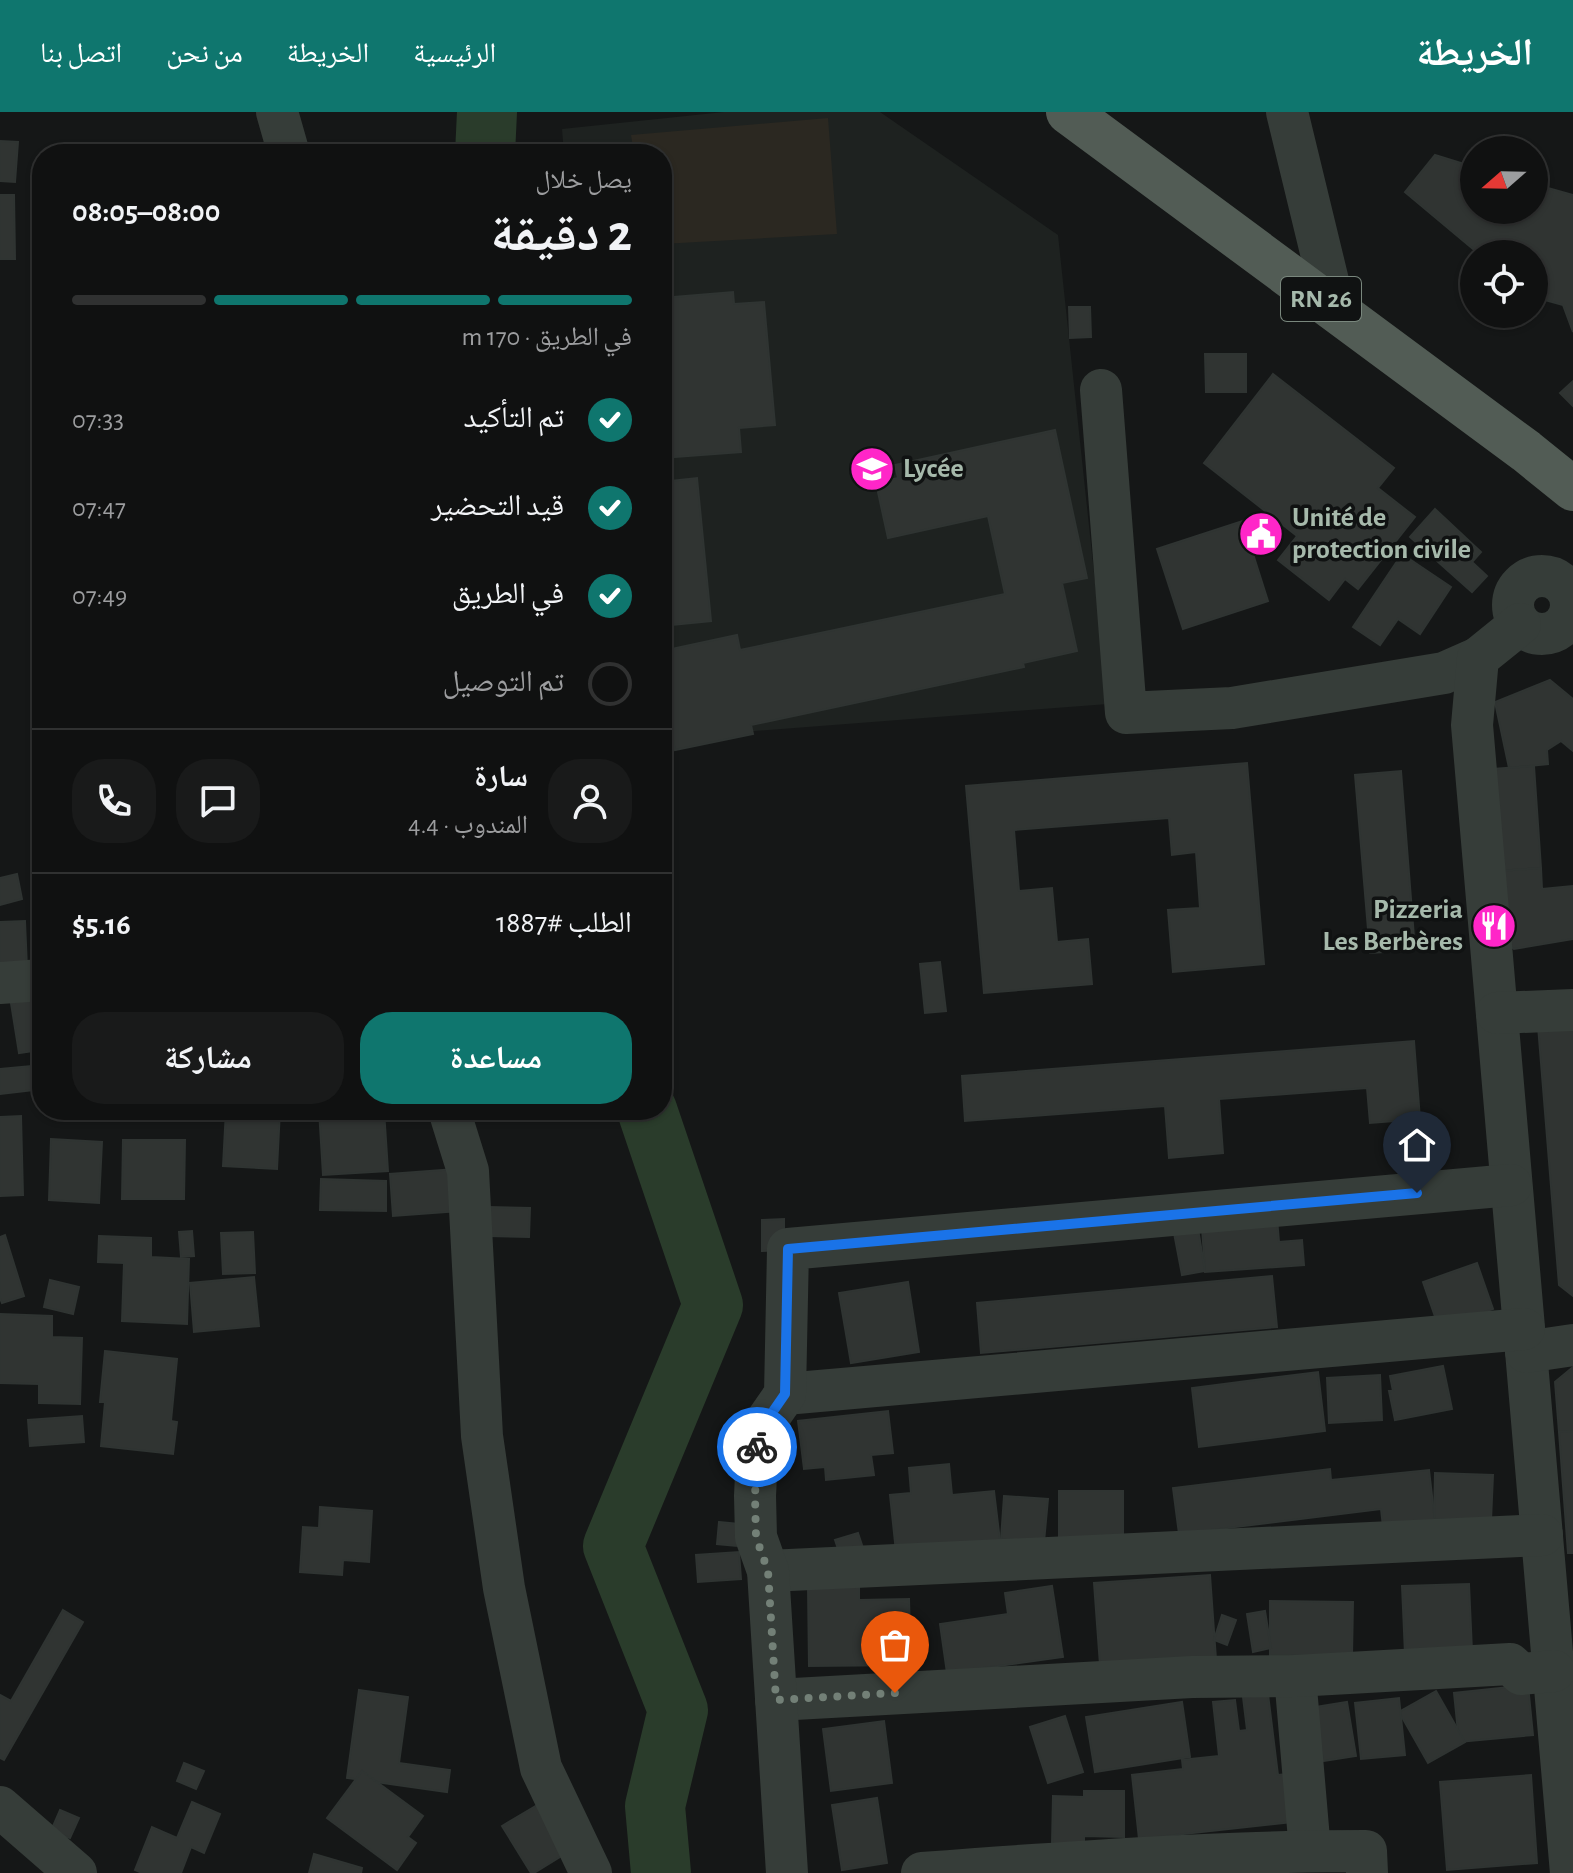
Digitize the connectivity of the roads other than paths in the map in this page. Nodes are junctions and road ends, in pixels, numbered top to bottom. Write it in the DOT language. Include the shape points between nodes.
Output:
graph roads {
  1 [pos="277,112"];
  2 [pos="1068,112"];
  3 [pos="1287,112"];
  4 [pos="286,144"];
  5 [pos="1335,310"];
  6 [pos="1101,390"];
  7 [pos="1573,489"];
  8 [pos="1569,600"];
  9 [pos="1478,658"];
  10 [pos="32,981"];
  11 [pos="0,983"];
  12 [pos="1573,1010"];
  13 [pos="1497,1013"];
  14 [pos="452,1120"];
  15 [pos="1511,1185"];
  16 [pos="1525,1340"];
  17 [pos="1573,1345"];
  18 [pos="785,1394"];
  19 [pos="1542,1535"];
  20 [pos="768,1571"];
  21 [pos="1295,1676"];
  22 [pos="1560,1677"];
  23 [pos="776,1700"];
  24 [pos="0,1807"];
  25 [pos="1310,1851"];
  26 [pos="1150,1866"];
  27 [pos="76,1873"];
  28 [pos="591,1873"];
  29 [pos="787,1873"];
  30 [pos="922,1873"];
  31 [pos="1367,1873"];
  32 [pos="1571,1873"];
  1 -- 4 [label="street"];
  2 -- 5 [label="main road, RN 26"];
  3 -- 5 [label="street"];
  5 -- 7 [label="main road, RN 26"];
  6 -- 9 [label="street" via="1126,713 1232,708 1444,673"];
  8 -- 9 [label="street" via="1543,576 1524,582 1513,607 1520,624"];
  9 -- 13 [label="street" via="1472,725"];
  10 -- 11 [label="street"];
  12 -- 13 [label="street"];
  13 -- 15 [label="street"];
  14 -- 28 [label="street" via="468,1171 482,1436 504,1588 541,1768"];
  15 -- 16 [label="street"];
  15 -- 18 [label="street" via="788,1249"];
  16 -- 17 [label="street"];
  16 -- 18 [label="street"];
  16 -- 19 [label="street"];
  18 -- 20 [label="street" via="758,1433 756,1537"];
  19 -- 20 [label="street"];
  19 -- 22 [label="street"];
  20 -- 23 [label="street"];
  21 -- 22 [label="street" via="1510,1664 1521,1674"];
  21 -- 23 [label="street"];
  21 -- 25 [label="street"];
  22 -- 32 [label="street"];
  23 -- 29 [label="street"];
  24 -- 27 [label="street"];
  25 -- 26 [label="street"];
  25 -- 31 [label="street" via="1366,1851"];
  26 -- 30 [label="street"];
}
